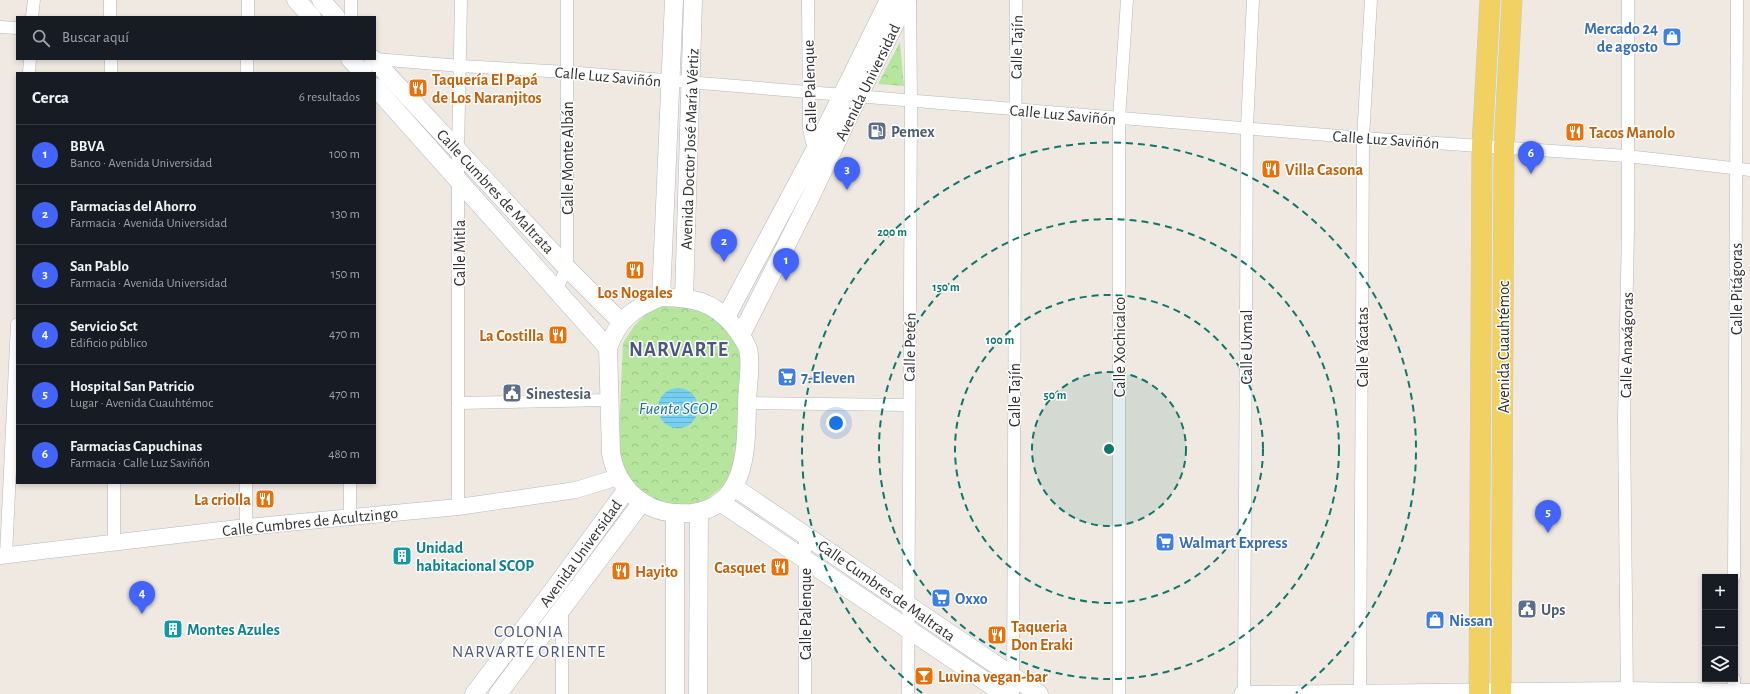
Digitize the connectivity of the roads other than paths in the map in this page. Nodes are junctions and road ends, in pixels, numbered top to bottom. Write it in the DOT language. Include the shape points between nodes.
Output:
graph roads {
  1 [pos="34,0"];
  2 [pos="110,0"];
  3 [pos="248,0"];
  4 [pos="296,0"];
  5 [pos="321,0"];
  6 [pos="351,0"];
  7 [pos="461,0"];
  8 [pos="568,0"];
  9 [pos="674,0"];
  10 [pos="693,0"];
  11 [pos="808,0"];
  12 [pos="889,0"];
  13 [pos="908,0"];
  14 [pos="1016,0"];
  15 [pos="1127,0"];
  16 [pos="1253,0"];
  17 [pos="1371,0"];
  18 [pos="1490,0"];
  19 [pos="1512,0"];
  20 [pos="1628,0"];
  21 [pos="1737,0"];
  22 [pos="32,16"];
  23 [pos="110,16"];
  24 [pos="248,16"];
  25 [pos="311,16"];
  26 [pos="335,16"];
  27 [pos="351,16"];
  28 [pos="0,27"];
  29 [pos="16,28"];
  30 [pos="376,59"];
  31 [pos="30,60"];
  32 [pos="111,60"];
  33 [pos="248,60"];
  34 [pos="350,60"];
  35 [pos="351,60"];
  36 [pos="375,60"];
  37 [pos="461,66"];
  38 [pos="29,72"];
  39 [pos="111,72"];
  40 [pos="247,72"];
  41 [pos="350,72"];
  42 [pos="362,72"];
  43 [pos="567,72"];
  44 [pos="671,81"];
  45 [pos="690,82"];
  46 [pos="376,88"];
  47 [pos="808,92"];
  48 [pos="850,96"];
  49 [pos="911,102"];
  50 [pos="1015,109"];
  51 [pos="1119,119"];
  52 [pos="1246,128"];
  53 [pos="1363,138"];
  54 [pos="1482,145"];
  55 [pos="1504,146"];
  56 [pos="458,152"];
  57 [pos="814,152"];
  58 [pos="1627,156"];
  59 [pos="826,166"];
  60 [pos="1737,169"];
  61 [pos="1750,170"];
  62 [pos="459,181"];
  63 [pos="567,268"];
  64 [pos="556,290"];
  65 [pos="662,297"];
  66 [pos="684,298"];
  67 [pos="726,317"];
  68 [pos="620,322"];
  69 [pos="741,335"];
  70 [pos="16,341"];
  71 [pos="608,348"];
  72 [pos="609,400"];
  73 [pos="458,403"];
  74 [pos="747,403"];
  75 [pos="909,405"];
  76 [pos="623,483"];
  77 [pos="114,484"];
  78 [pos="246,484"];
  79 [pos="350,484"];
  80 [pos="734,487"];
  81 [pos="642,502"];
  82 [pos="720,502"];
  83 [pos="458,507"];
  84 [pos="699,512"];
  85 [pos="675,513"];
  86 [pos="350,517"];
  87 [pos="246,527"];
  88 [pos="805,534"];
  89 [pos="114,542"];
  90 [pos="3,556"];
  91 [pos="805,560"];
  92 [pos="1734,574"];
  93 [pos="557,585"];
  94 [pos="910,606"];
  95 [pos="562,608"];
  96 [pos="909,630"];
  97 [pos="1013,686"];
  98 [pos="478,688"];
  99 [pos="1734,689"];
  100 [pos="1479,692"];
  101 [pos="1501,692"];
  102 [pos="1627,692"];
  103 [pos="1750,692"];
  104 [pos="1360,693"];
  105 [pos="497,694"];
  106 [pos="562,694"];
  107 [pos="675,694"];
  108 [pos="698,694"];
  109 [pos="805,694"];
  110 [pos="908,694"];
  111 [pos="1004,694"];
  112 [pos="1039,694"];
  113 [pos="1119,694"];
  114 [pos="1243,694"];
  1 -- 22 [label="street"];
  2 -- 23 [label="street"];
  3 -- 24 [label="street"];
  4 -- 25 [label="main road"];
  5 -- 26 [label="main road"];
  6 -- 27 [label="street"];
  7 -- 37 [label="street, Calle Mitla"];
  8 -- 43 [label="street, Calle Monte Albán"];
  9 -- 44 [label="main road, Avenida Doctor José María Vértiz"];
  10 -- 45 [label="main road, Avenida Doctor José María Vértiz"];
  11 -- 47 [label="street, Calle Palenque"];
  12 -- 48 [label="main road, Avenida Universidad"];
  13 -- 48 [label="main road, Avenida Universidad"];
  13 -- 49 [label="street, Calle Petén"];
  14 -- 50 [label="street, Calle Tajín"];
  15 -- 51 [label="street, Calle Xochicalco"];
  16 -- 52 [label="street, Calle Uxmal"];
  17 -- 53 [label="street, Calle Yácatas"];
  18 -- 54 [label="main road, Avenida Cuauhtémoc"];
  19 -- 55 [label="main road, Avenida Cuauhtémoc"];
  20 -- 58 [label="street, Calle Anaxágoras"];
  21 -- 60 [label="street, Calle Pitágoras"];
  28 -- 29 [label="street"];
  30 -- 37 [label="street, Calle Luz Saviñón"];
  31 -- 38 [label="street"];
  32 -- 39 [label="street"];
  33 -- 40 [label="street"];
  34 -- 41 [label="street"];
  35 -- 42 [label="main road"];
  36 -- 56 [label="main road, Calle Cumbres de Maltrata"];
  37 -- 43 [label="street, Calle Luz Saviñón"];
  37 -- 56 [label="street, Calle Mitla"];
  43 -- 44 [label="street, Calle Luz Saviñón"];
  43 -- 63 [label="street, Calle Monte Albán"];
  44 -- 45 [label="street, Calle Luz Saviñón"];
  44 -- 65 [label="main road, Avenida Doctor José María Vértiz"];
  45 -- 47 [label="street, Calle Luz Saviñón"];
  45 -- 66 [label="main road, Avenida Doctor José María Vértiz"];
  46 -- 62 [label="main road, Calle Cumbres de Maltrata"];
  47 -- 48 [label="street, Calle Luz Saviñón"];
  47 -- 57 [label="street, Calle Palenque" via="809,129"];
  48 -- 49 [label="street, Calle Luz Saviñón"];
  48 -- 57 [label="main road, Avenida Universidad"];
  48 -- 59 [label="main road, Avenida Universidad"];
  49 -- 50 [label="street, Calle Luz Saviñón"];
  49 -- 75 [label="street, Calle Petén"];
  50 -- 51 [label="street, Calle Luz Saviñón"];
  50 -- 97 [label="street, Calle Tajín"];
  51 -- 52 [label="street, Calle Luz Saviñón"];
  51 -- 113 [label="street, Calle Xochicalco"];
  52 -- 53 [label="street, Calle Luz Saviñón"];
  52 -- 114 [label="street, Calle Uxmal"];
  53 -- 54 [label="street, Calle Luz Saviñón"];
  53 -- 104 [label="street, Calle Yácatas"];
  54 -- 55 [label="street, Calle Luz Saviñón"];
  54 -- 100 [label="main road, Avenida Cuauhtémoc"];
  55 -- 58 [label="street, Calle Luz Saviñón"];
  55 -- 101 [label="main road, Avenida Cuauhtémoc"];
  56 -- 62 [label="street, Calle Mitla"];
  56 -- 63 [label="main road, Calle Cumbres de Maltrata"];
  57 -- 59 [label="street, Calle Palenque"];
  57 -- 67 [label="main road, Avenida Universidad"];
  58 -- 60 [label="street, Calle Luz Saviñón"];
  58 -- 102 [label="street, Calle Anaxágoras" via="1624,419"];
  59 -- 69 [label="main road, Avenida Universidad"];
  60 -- 61 [label="street, Calle Luz Saviñón"];
  60 -- 92 [label="street, Calle Pitágoras"];
  62 -- 64 [label="main road, Calle Cumbres de Maltrata"];
  62 -- 73 [label="street, Calle Mitla"];
  63 -- 64 [label="street, Calle Monte Albán"];
  63 -- 68 [label="main road, Calle Cumbres de Maltrata"];
  64 -- 71 [label="main road, Calle Cumbres de Maltrata"];
  65 -- 66 [label="main road"];
  65 -- 68 [label="main road" via="647,303"];
  66 -- 67 [label="main road" via="712,306"];
  67 -- 69 [label="main road"];
  68 -- 71 [label="main road"];
  69 -- 74 [label="main road" via="748,350"];
  70 -- 90 [label="street"];
  71 -- 72 [label="main road"];
  72 -- 73 [label="street"];
  72 -- 76 [label="main road" via="611,453"];
  73 -- 83 [label="street, Calle Mitla"];
  74 -- 75 [label="street"];
  74 -- 80 [label="main road" via="743,467"];
  75 -- 94 [label="street, Calle Petén"];
  76 -- 81 [label="main road"];
  76 -- 83 [label="street, Calle Cumbres de Acultzingo"];
  76 -- 93 [label="main road, Avenida Universidad"];
  77 -- 89 [label="street"];
  78 -- 87 [label="street"];
  79 -- 86 [label="street"];
  80 -- 82 [label="main road"];
  80 -- 88 [label="main road, Calle Cumbres de Maltrata"];
  81 -- 85 [label="main road" via="656,509"];
  81 -- 95 [label="main road, Avenida Universidad"];
  82 -- 84 [label="main road"];
  82 -- 91 [label="main road, Calle Cumbres de Maltrata"];
  83 -- 86 [label="street, Calle Cumbres de Acultzingo"];
  84 -- 85 [label="main road"];
  84 -- 108 [label="main road"];
  85 -- 107 [label="main road"];
  86 -- 87 [label="street, Calle Cumbres de Acultzingo"];
  87 -- 89 [label="street, Calle Cumbres de Acultzingo"];
  88 -- 91 [label="street, Calle Palenque"];
  88 -- 94 [label="main road, Calle Cumbres de Maltrata"];
  89 -- 90 [label="street, Calle Cumbres de Acultzingo"];
  91 -- 96 [label="main road, Calle Cumbres de Maltrata"];
  91 -- 109 [label="street, Calle Palenque"];
  93 -- 95 [label="street"];
  93 -- 98 [label="main road, Avenida Universidad"];
  94 -- 96 [label="street, Calle Petén"];
  94 -- 97 [label="main road, Calle Cumbres de Maltrata"];
  95 -- 105 [label="main road, Avenida Universidad"];
  95 -- 106 [label="street"];
  96 -- 110 [label="street, Calle Petén"];
  96 -- 111 [label="main road, Calle Cumbres de Maltrata"];
  97 -- 112 [label="main road, Calle Cumbres de Maltrata"];
  98 -- 105 [label="main road"];
  99 -- 102 [label="street"];
  99 -- 103 [label="street"];
  100 -- 101 [label="street"];
  100 -- 104 [label="street"];
  101 -- 102 [label="street"];
  104 -- 114 [label="street"];
}
